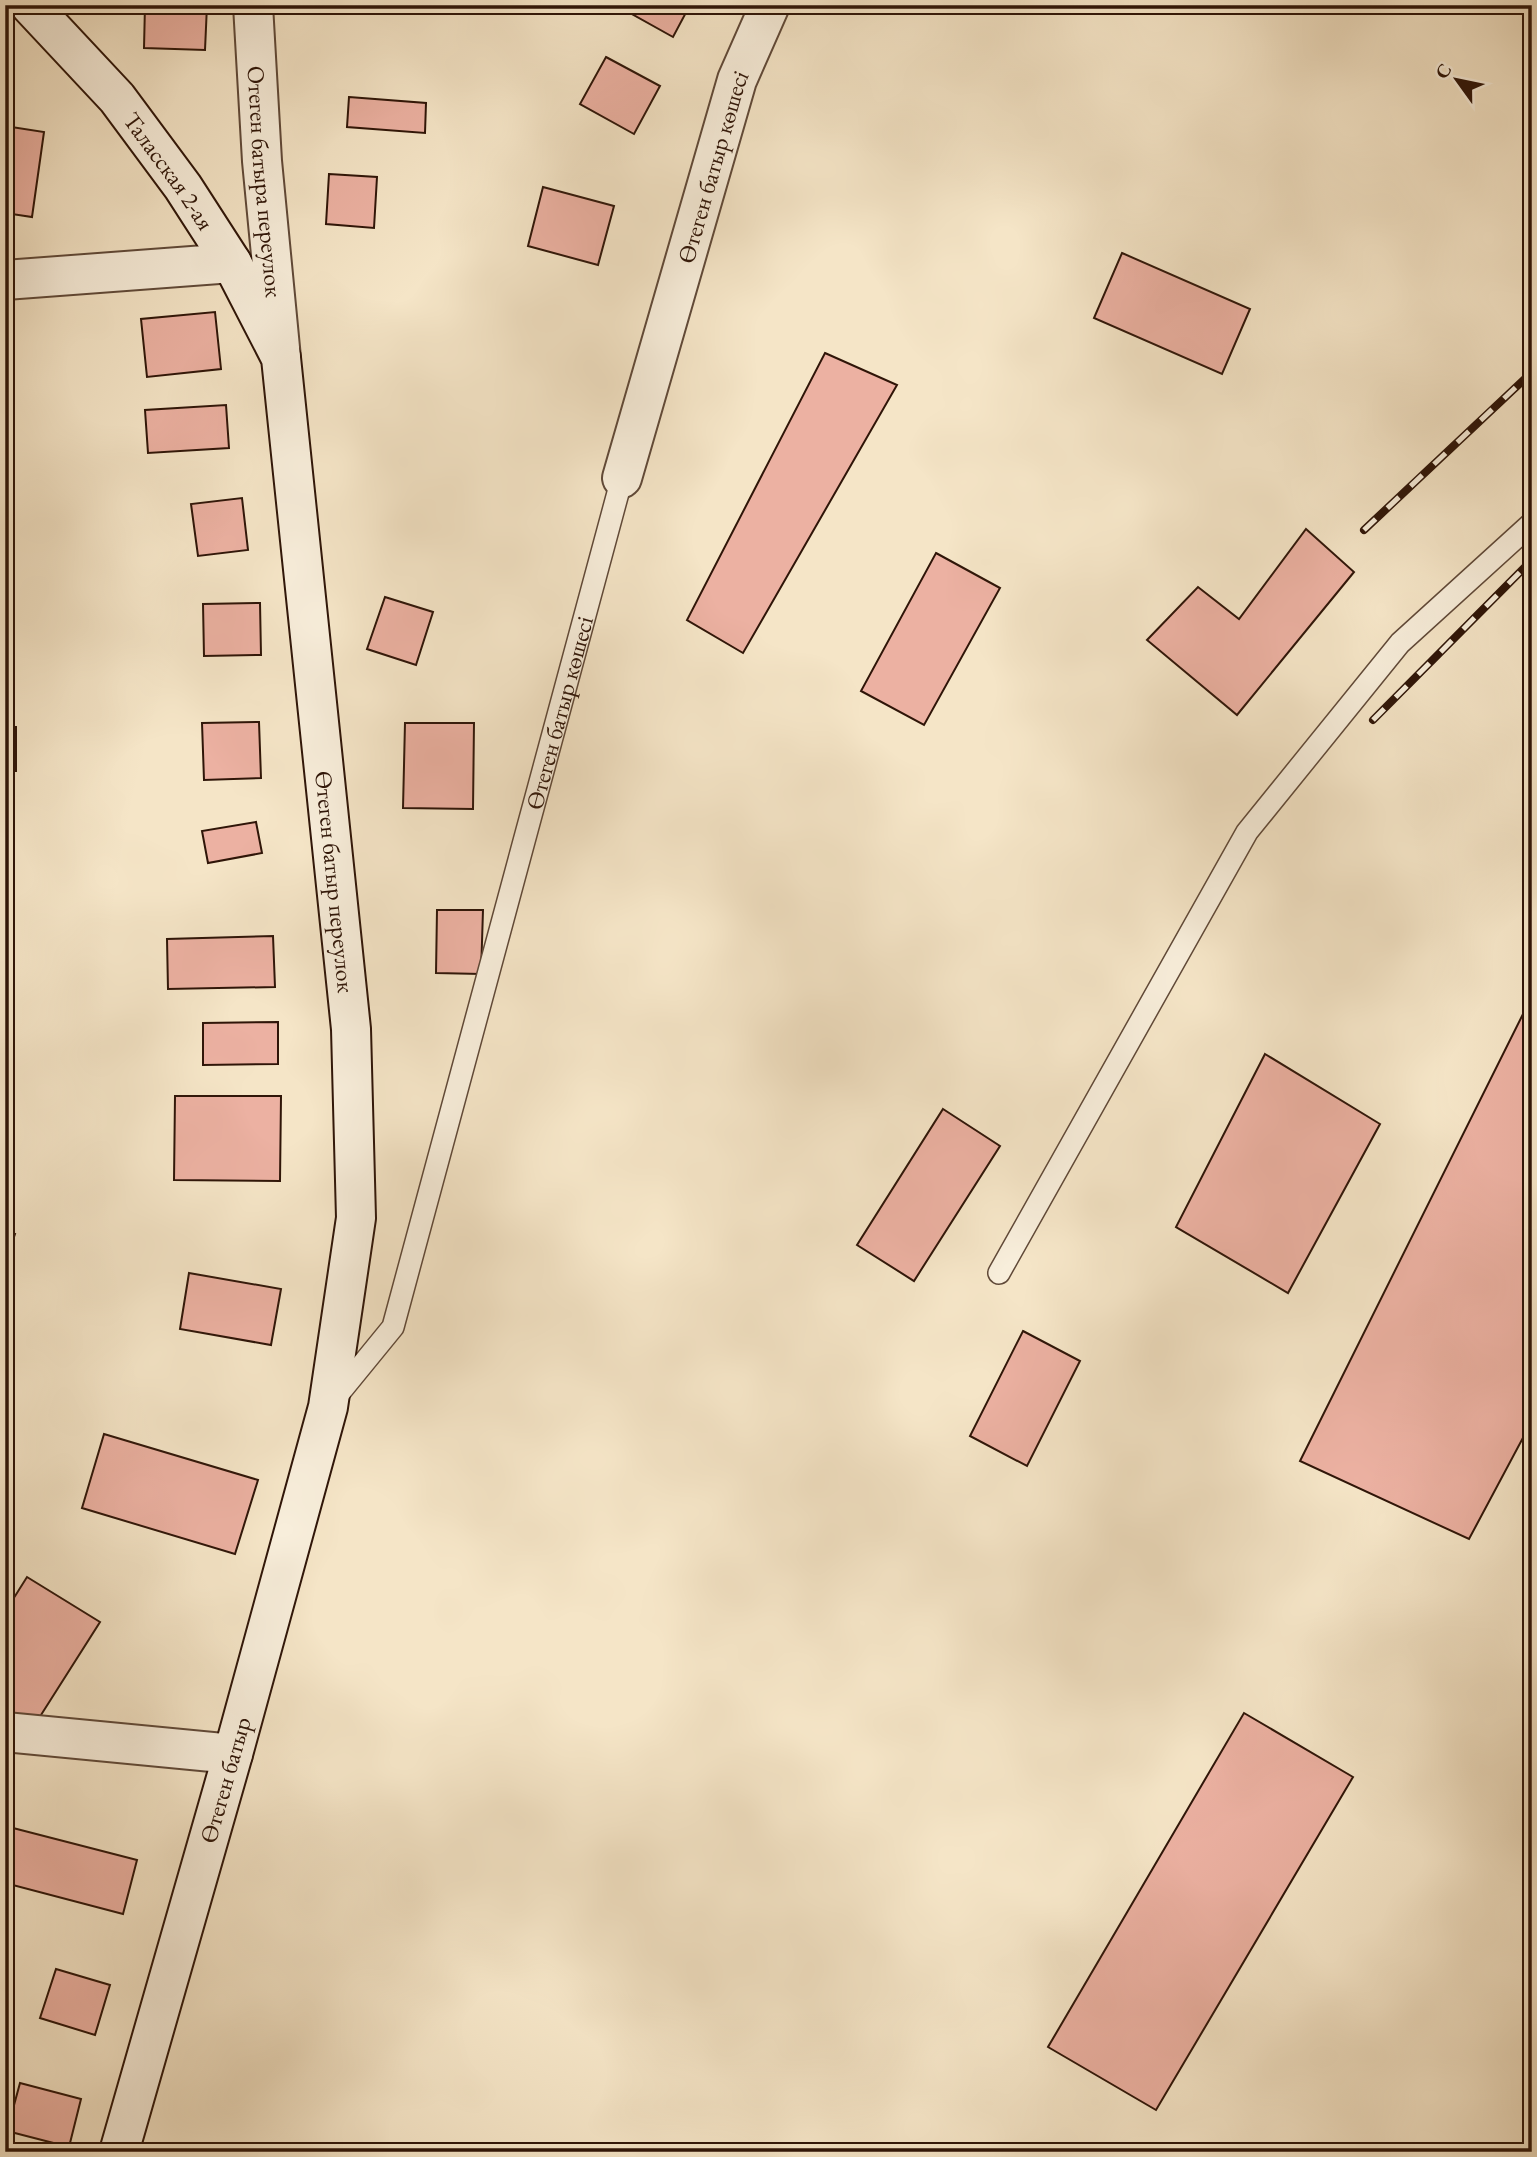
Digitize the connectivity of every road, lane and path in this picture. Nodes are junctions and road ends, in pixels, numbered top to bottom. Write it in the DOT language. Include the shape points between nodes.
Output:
graph roads {
  1 [pos="30,5"];
  2 [pos="253,5"];
  3 [pos="770,5"];
  4 [pos="232,263"];
  5 [pos="5,281"];
  6 [pos="281,358"];
  7 [pos="622,478"];
  8 [pos="1532,523"];
  9 [pos="999,1273"];
  10 [pos="328,1406"];
  11 [pos="5,1732"];
  12 [pos="233,1754"];
  13 [pos="119,2152"];
  1 -- 4 [label="street, Таласская 2-ая" via="117,98"];
  2 -- 6 [label="street, Отеген батыра переулок"];
  3 -- 7 [label="street, Өтеген батыр көшесі" via="737,80"];
  4 -- 5 [label="street"];
  4 -- 6 [label="street, Таласская 2-ая"];
  6 -- 10 [label="street, Өтеген батыр переулок" via="351,1029 356,1218"];
  7 -- 10 [label="lane, Өтеген батыр көшесі" via="393,1326"];
  8 -- 9 [label="lane" via="1400,643 1247,832"];
  10 -- 12 [label="street, Өтеген батыр"];
  11 -- 12 [label="street"];
  12 -- 13 [label="street, Өтеген батыр"];
}
